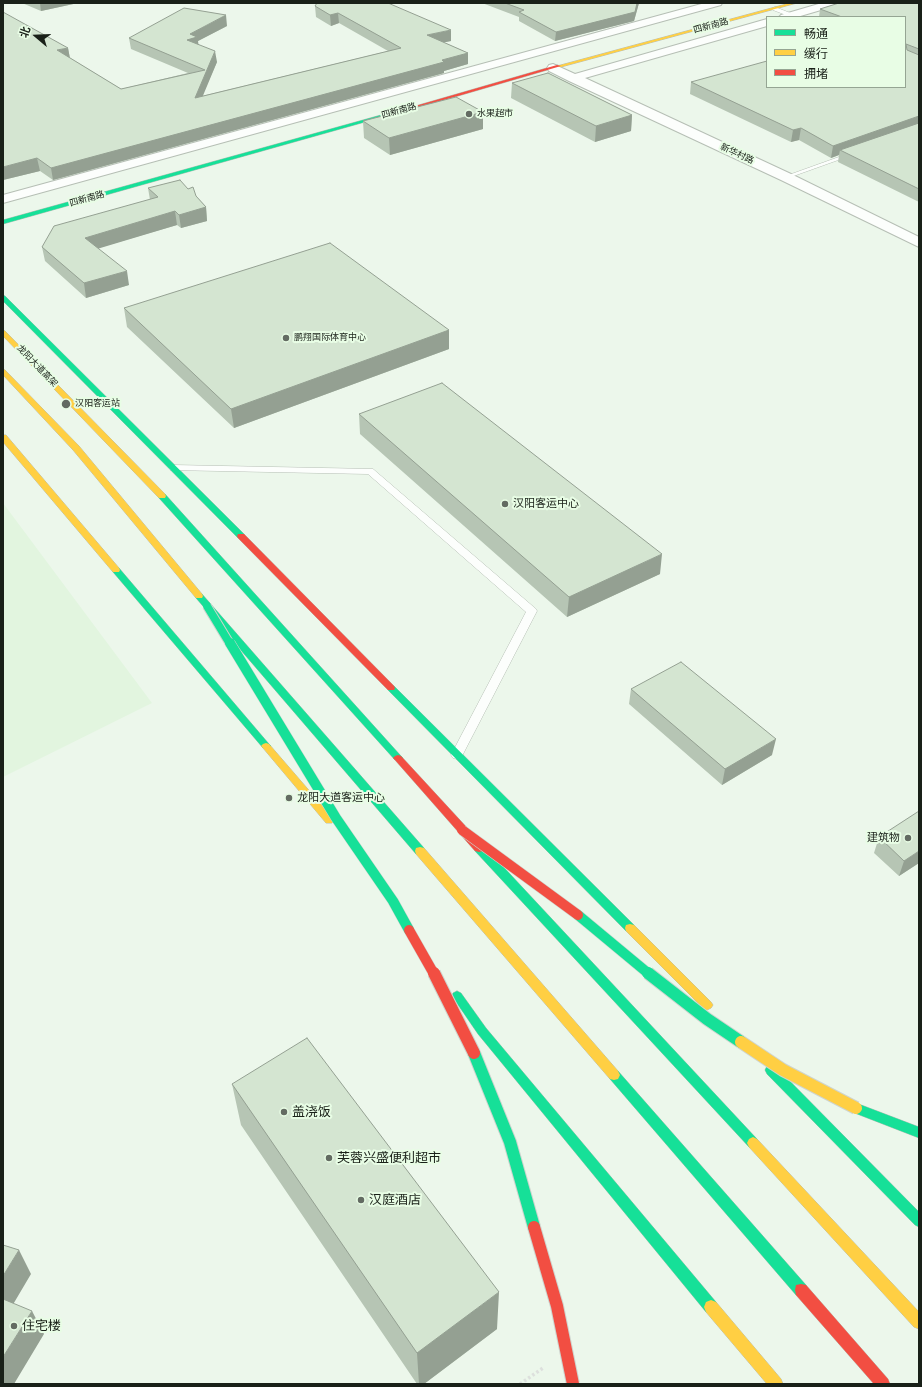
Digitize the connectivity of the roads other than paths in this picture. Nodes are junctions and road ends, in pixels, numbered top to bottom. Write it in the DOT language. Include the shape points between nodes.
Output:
graph roads {
  1 [pos="717,3"];
  2 [pos="766,3"];
  3 [pos="795,3"];
  4 [pos="834,3"];
  5 [pos="775,9"];
  6 [pos="791,16"];
  7 [pos="766,22"];
  8 [pos="552,68"];
  9 [pos="573,78"];
  10 [pos="408,99"];
  11 [pos="860,151"];
  12 [pos="786,177"];
  13 [pos="3,199"];
  14 [pos="3,222"];
  15 [pos="919,243"];
  16 [pos="3,297"];
  17 [pos="3,332"];
  18 [pos="3,371"];
  19 [pos="3,437"];
  20 [pos="173,468"];
  21 [pos="207,606"];
  22 [pos="457,755"];
  23 [pos="462,830"];
  24 [pos="919,1133"];
  25 [pos="919,1221"];
  26 [pos="919,1322"];
  27 [pos="573,1384"];
  28 [pos="776,1384"];
  29 [pos="883,1384"];
  1 -- 13 [label="street"];
  2 -- 10 [label="main road, 四新南路"];
  3 -- 5 [label="main road, 四新南路"];
  4 -- 6 [label="street"];
  5 -- 6 [label="lane"];
  5 -- 8 [label="main road, 四新南路"];
  7 -- 9 [label="street"];
  8 -- 9 [label="street, 新华村路"];
  8 -- 14 [label="main road, 四新南路"];
  9 -- 12 [label="street, 新华村路"];
  11 -- 12 [label="lane"];
  12 -- 15 [label="street, 新华村路"];
  16 -- 20 [label="main road"];
  17 -- 23 [label="main road, 龙阳大道高架" via="163,497"];
  18 -- 21 [label="main road" via="76,448"];
  19 -- 28 [label="main road" via="360,857 482,1031"];
  20 -- 22 [label="main road"];
  20 -- 22 [label="lane" via="370,471 532,611"];
  21 -- 27 [label="main road, bridge" via="336,818 393,901 442,988 476,1057 510,1142 557,1306"];
  21 -- 29 [label="main road, bridge"];
  22 -- 25 [label="main road" via="642,938"];
  23 -- 24 [label="main road, bridge" via="571,910 645,972 707,1019 777,1065 856,1108"];
  23 -- 26 [label="main road, bridge"];
}
